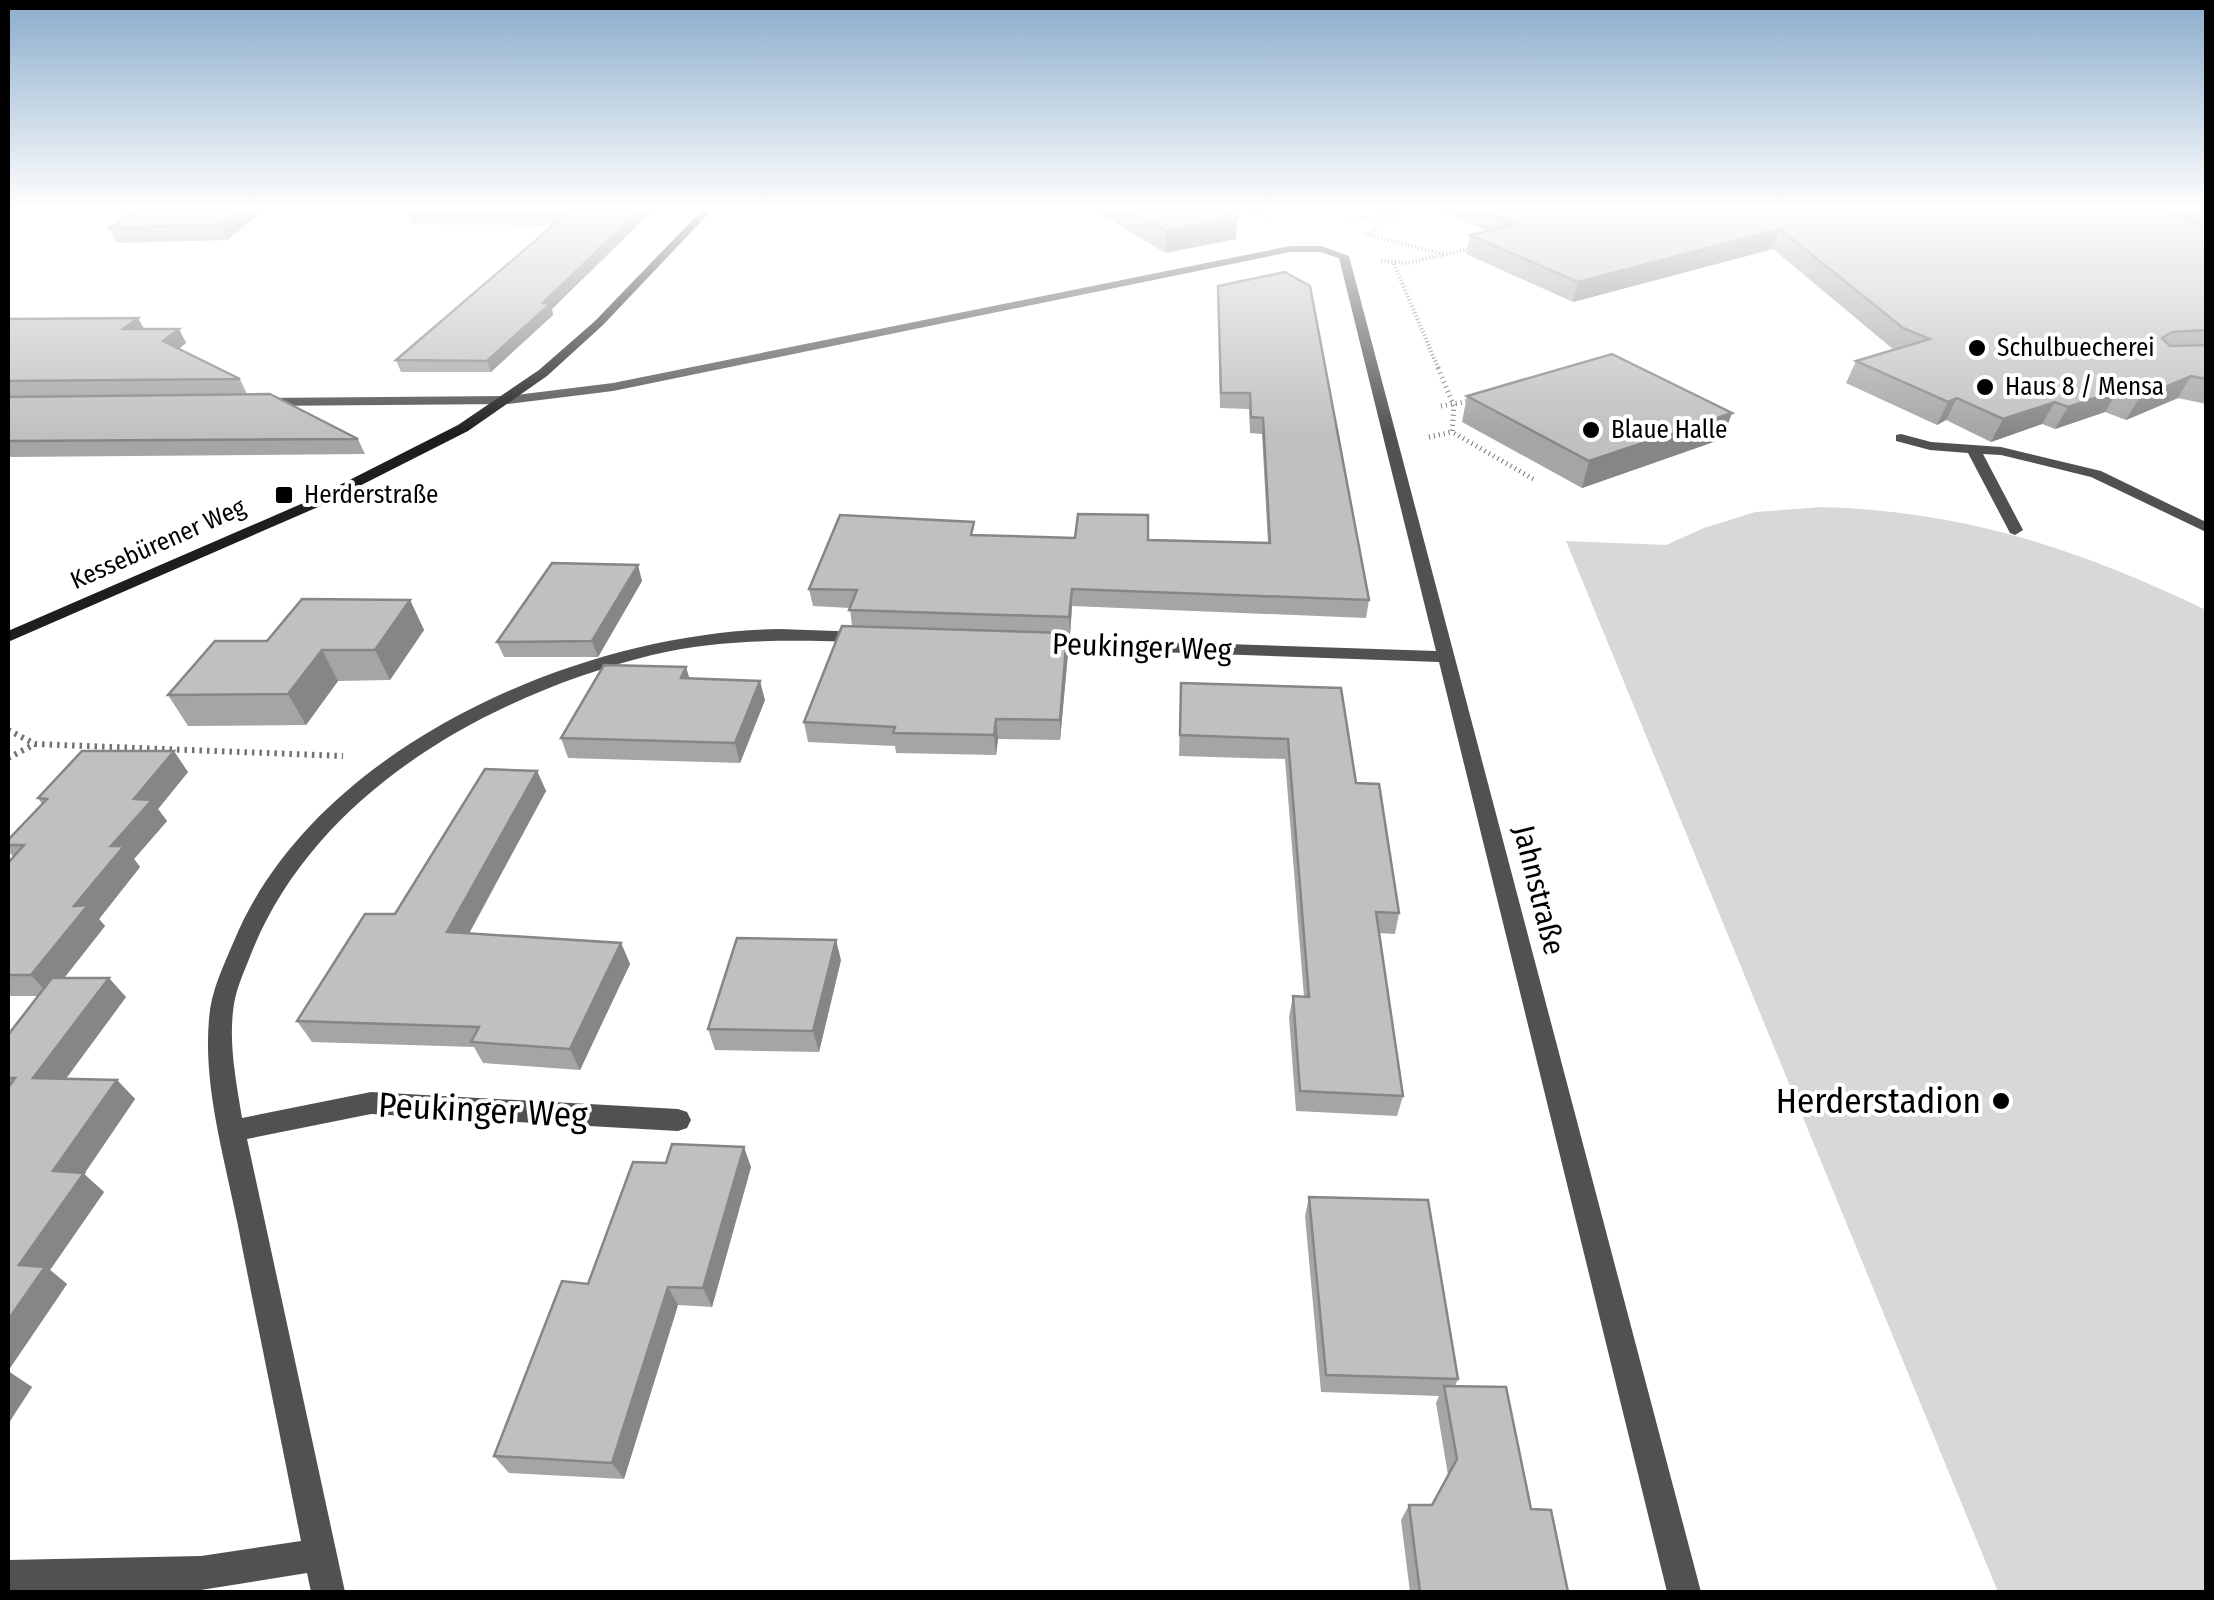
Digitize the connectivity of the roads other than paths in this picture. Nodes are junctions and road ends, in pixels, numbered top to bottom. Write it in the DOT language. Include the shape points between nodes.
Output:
graph roads {
  1 [pos="635,285"];
  2 [pos="1113,285"];
  3 [pos="1351,285"];
  4 [pos="507,400"];
  5 [pos="248,402"];
  6 [pos="1901,438"];
  7 [pos="1973,450"];
  8 [pos="2206,528"];
  9 [pos="2015,530"];
  10 [pos="8,638"];
  11 [pos="894,638"];
  12 [pos="1012,642"];
  13 [pos="1446,657"];
  14 [pos="678,1120"];
  15 [pos="232,1131"];
  16 [pos="321,1554"];
  17 [pos="8,1578"];
  18 [pos="328,1592"];
  19 [pos="1684,1592"];
  1 -- 4 [label="main road, Kessebürener Weg"];
  2 -- 4 [label="street, Jahnstraße" via="613,388"];
  3 -- 13 [label="street, Jahnstraße"];
  4 -- 5 [label="street"];
  4 -- 10 [label="main road, Kessebürener Weg" via="371,477"];
  6 -- 7 [label="street"];
  7 -- 8 [label="street" via="2096,474"];
  7 -- 9 [label="street"];
  11 -- 15 [label="street" via="728,636 641,652 516,692 404,758 324,826 290,866 246,938 220,1024"];
  12 -- 13 [label="street, Peukinger Weg"];
  13 -- 19 [label="street, Jahnstraße"];
  14 -- 15 [label="street, Peukinger Weg" via="371,1103"];
  15 -- 16 [label="street"];
  16 -- 17 [label="street" via="201,1573"];
  16 -- 18 [label="street"];
}
